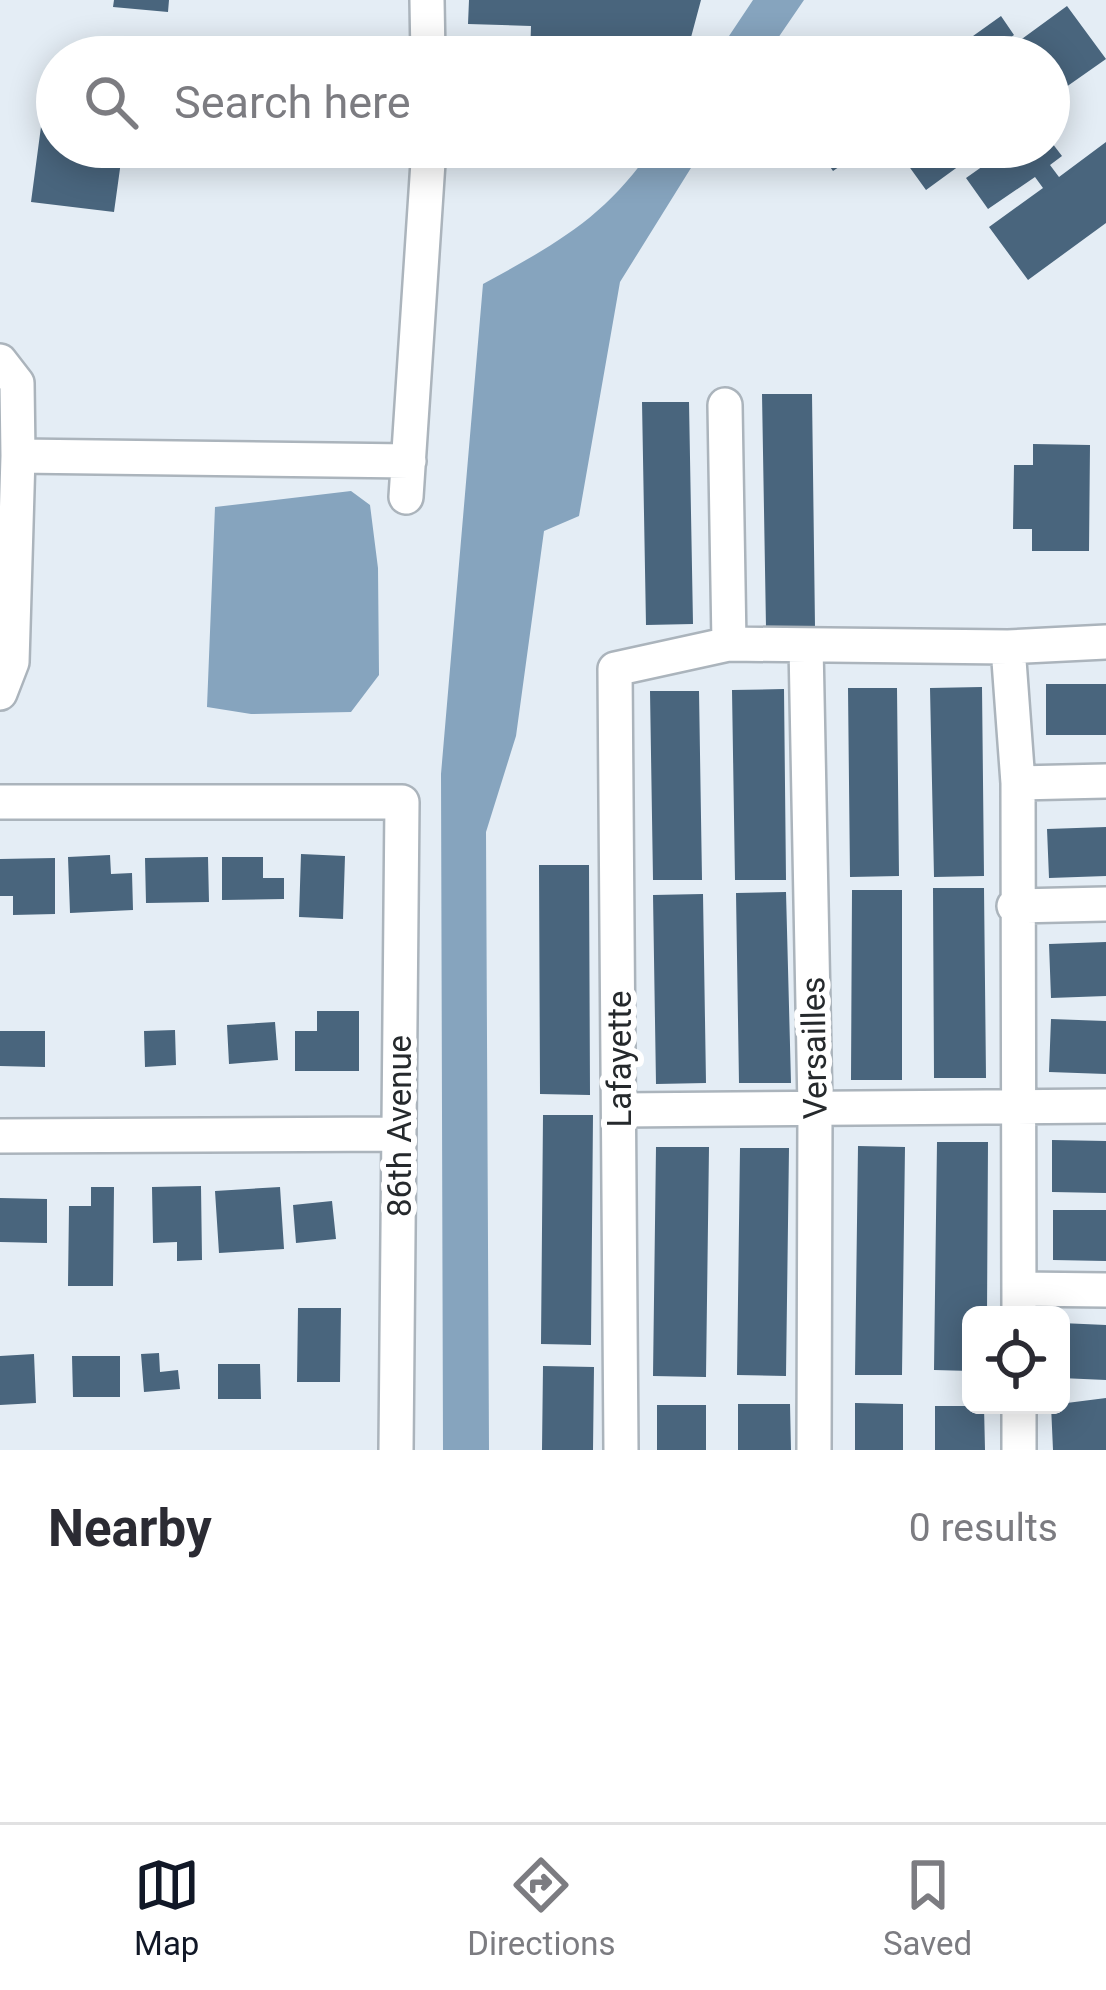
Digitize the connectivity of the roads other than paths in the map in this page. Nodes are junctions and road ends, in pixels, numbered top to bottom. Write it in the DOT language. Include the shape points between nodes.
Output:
graph roads {
  1 [pos="427,0"];
  2 [pos="428,36"];
  3 [pos="428,168"];
  4 [pos="0,362"];
  5 [pos="9,397"];
  6 [pos="725,405"];
  7 [pos="18,456"];
  8 [pos="409,461"];
  9 [pos="406,497"];
  10 [pos="8,499"];
  11 [pos="1106,642"];
  12 [pos="729,644"];
  13 [pos="806,646"];
  14 [pos="1008,647"];
  15 [pos="0,693"];
  16 [pos="1106,781"];
  17 [pos="1018,783"];
  18 [pos="0,802"];
  19 [pos="1106,904"];
  20 [pos="1014,906"];
  21 [pos="1016,1106"];
  22 [pos="1106,1106"];
  23 [pos="815,1107"];
  24 [pos="620,1110"];
  25 [pos="399,1134"];
  26 [pos="0,1136"];
  27 [pos="1106,1290"];
  28 [pos="1019,1302"];
  29 [pos="1019,1414"];
  30 [pos="397,1450"];
  31 [pos="621,1450"];
  32 [pos="814,1450"];
  33 [pos="1019,1450"];
  1 -- 2 [label="street"];
  3 -- 8 [label="street"];
  4 -- 5 [label="street" via="16,383"];
  5 -- 7 [label="street"];
  6 -- 12 [label="street"];
  7 -- 8 [label="street"];
  7 -- 10 [label="street"];
  8 -- 9 [label="street"];
  10 -- 15 [label="street" via="12,662"];
  11 -- 14 [label="street"];
  12 -- 13 [label="street"];
  12 -- 24 [label="street, Lafayette" via="615,669"];
  13 -- 14 [label="street"];
  13 -- 23 [label="street, Versailles"];
  14 -- 17 [label="street"];
  16 -- 17 [label="street"];
  17 -- 20 [label="street"];
  18 -- 25 [label="street, 86th Avenue" via="402,802"];
  19 -- 20 [label="street"];
  20 -- 21 [label="street"];
  21 -- 22 [label="street"];
  21 -- 23 [label="street"];
  21 -- 28 [label="street"];
  23 -- 24 [label="street"];
  23 -- 32 [label="street, Versailles"];
  24 -- 31 [label="street, Lafayette"];
  25 -- 26 [label="street"];
  25 -- 30 [label="street, 86th Avenue"];
  27 -- 28 [label="street"];
  29 -- 33 [label="street"];
}
